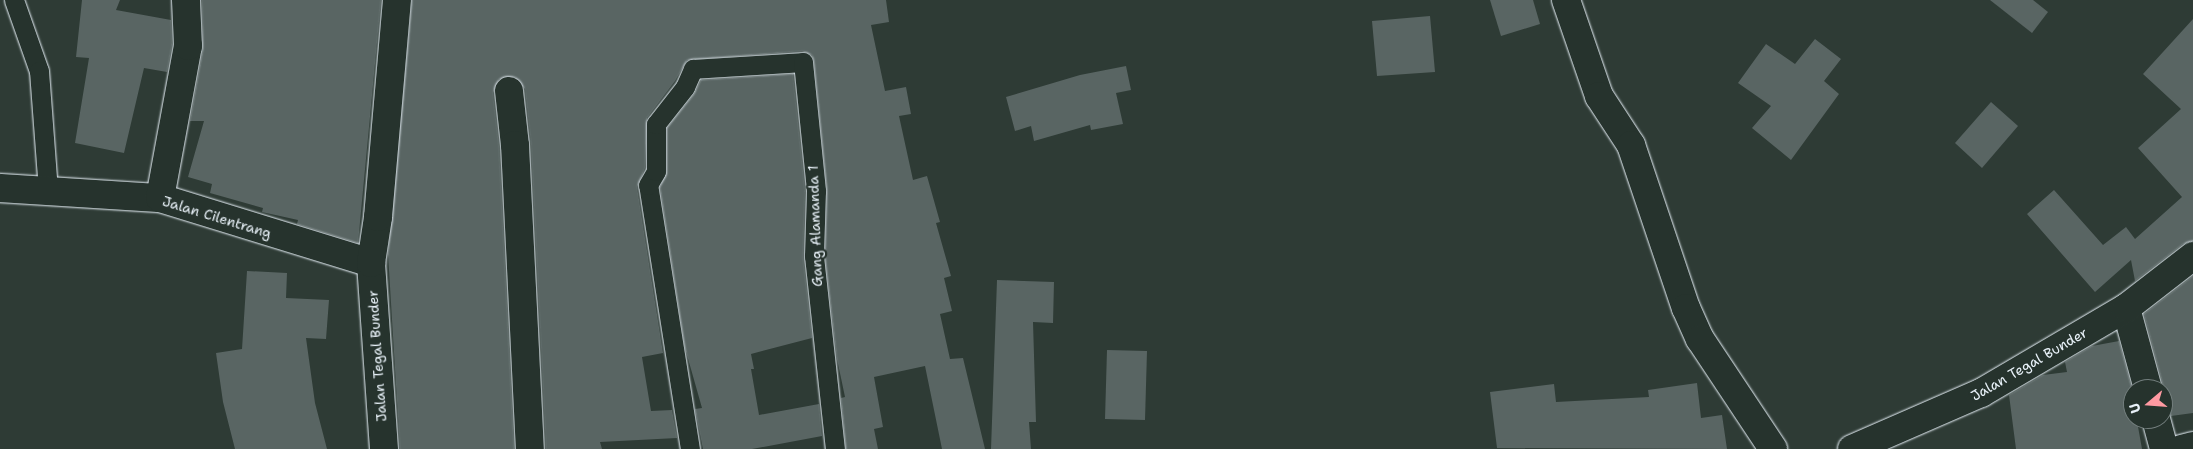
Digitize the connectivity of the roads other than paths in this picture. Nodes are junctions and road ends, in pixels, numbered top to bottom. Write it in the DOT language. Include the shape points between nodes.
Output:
graph roads {
  1 [pos="14,0"];
  2 [pos="186,0"];
  3 [pos="397,0"];
  4 [pos="1566,0"];
  5 [pos="509,91"];
  6 [pos="0,188"];
  7 [pos="48,192"];
  8 [pos="160,198"];
  9 [pos="2193,256"];
  10 [pos="371,263"];
  11 [pos="2126,308"];
  12 [pos="2145,379"];
  13 [pos="2159,429"];
  14 [pos="2193,446"];
  15 [pos="384,449"];
  16 [pos="530,449"];
  17 [pos="690,449"];
  18 [pos="835,449"];
  19 [pos="1773,449"];
  20 [pos="1852,449"];
  21 [pos="2164,449"];
  22 [pos="2181,449"];
  1 -- 7 [label="lane" via="40,71"];
  2 -- 8 [label="street" via="188,46"];
  3 -- 10 [label="street, Jalan Tegal Bunder"];
  4 -- 19 [label="street" via="1599,96 1631,145 1689,316 1700,339"];
  5 -- 16 [label="street" via="515,145"];
  6 -- 7 [label="street, Jalan Cilentrang"];
  7 -- 8 [label="street, Jalan Cilentrang"];
  8 -- 10 [label="street, Jalan Cilentrang"];
  9 -- 11 [label="street, Jalan Tegal Bunder"];
  10 -- 15 [label="street, Jalan Tegal Bunder"];
  11 -- 12 [label="street"];
  11 -- 20 [label="street, Jalan Tegal Bunder" via="1982,393"];
  13 -- 21 [label="street"];
  14 -- 22 [label="street"];
  17 -- 18 [label="lane, Gang Alamanda 1" via="648,185 656,171 656,124 686,87 693,69 803,62 816,191 814,256"];
}
